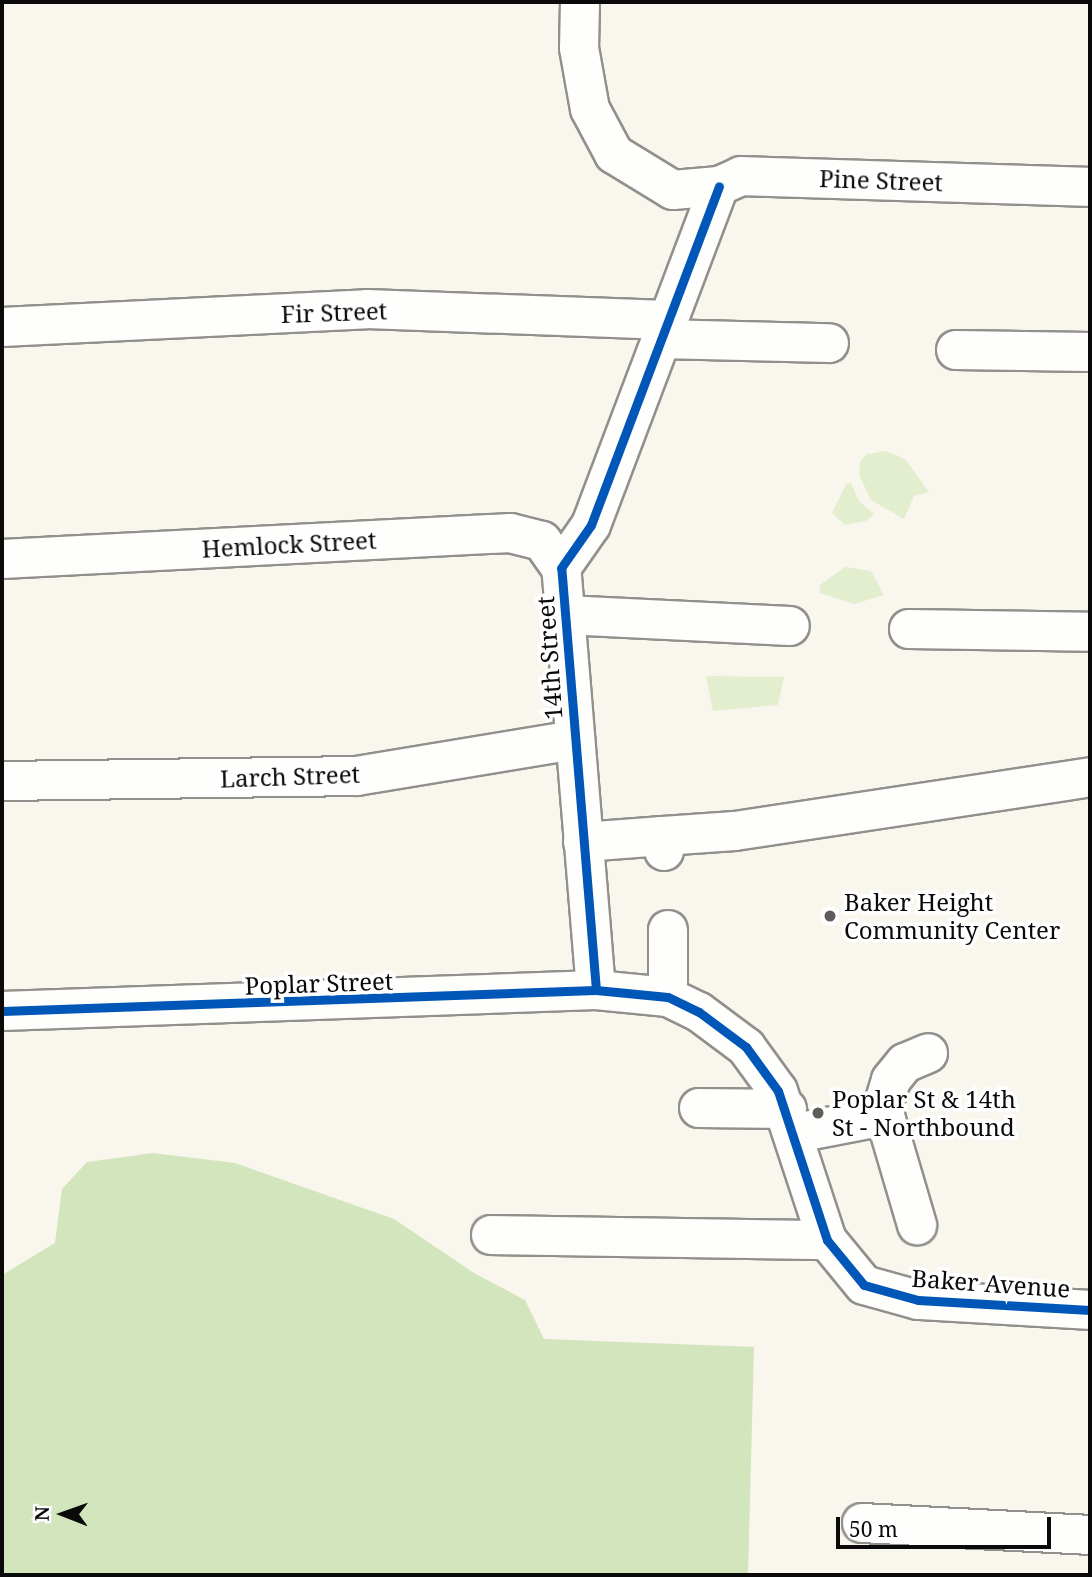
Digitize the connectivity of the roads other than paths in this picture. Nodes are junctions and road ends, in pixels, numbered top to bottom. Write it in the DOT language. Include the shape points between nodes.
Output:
graph roads {
  1 [pos="580,2"];
  2 [pos="719,186"];
  3 [pos="1090,187"];
  4 [pos="2,327"];
  5 [pos="663,330"];
  6 [pos="829,342"];
  7 [pos="956,350"];
  8 [pos="1090,352"];
  9 [pos="2,559"];
  10 [pos="561,568"];
  11 [pos="565,615"];
  12 [pos="790,626"];
  13 [pos="909,629"];
  14 [pos="1090,632"];
  15 [pos="575,740"];
  16 [pos="1090,777"];
  17 [pos="2,781"];
  18 [pos="583,842"];
  19 [pos="668,930"];
  20 [pos="596,990"];
  21 [pos="668,997"];
  22 [pos="2,1012"];
  23 [pos="928,1054"];
  24 [pos="699,1108"];
  25 [pos="885,1116"];
  26 [pos="791,1121"];
  27 [pos="917,1225"];
  28 [pos="491,1235"];
  29 [pos="828,1240"];
  30 [pos="1090,1310"];
  31 [pos="862,1523"];
  32 [pos="1090,1535"];
  1 -- 2 [label="street, Pine Street" via="579,48 590,109 614,154 673,190"];
  2 -- 3 [label="street, Pine Street" via="741,176"];
  2 -- 5 [label="street, 14th Street"];
  4 -- 5 [label="street, Fir Street" via="368,309"];
  5 -- 6 [label="street, Fir Street"];
  5 -- 10 [label="street, 14th Street" via="591,525"];
  7 -- 8 [label="street"];
  9 -- 10 [label="street, Hemlock Street" via="510,533 542,541"];
  10 -- 11 [label="street, 14th Street"];
  11 -- 12 [label="street"];
  11 -- 15 [label="street, 14th Street"];
  13 -- 14 [label="street"];
  15 -- 17 [label="street, Larch Street" via="358,776"];
  15 -- 18 [label="street, 14th Street"];
  16 -- 18 [label="street" via="663,844"];
  18 -- 20 [label="street, 14th Street"];
  19 -- 21 [label="street"];
  20 -- 21 [label="street, Baker Avenue"];
  20 -- 22 [label="street, Poplar Street"];
  21 -- 26 [label="street, Baker Avenue" via="699,1012 746,1047"];
  23 -- 25 [label="street" via="905,1063 891,1080"];
  24 -- 26 [label="street"];
  25 -- 26 [label="street"];
  25 -- 27 [label="street"];
  26 -- 29 [label="street, Baker Avenue"];
  28 -- 29 [label="street"];
  29 -- 30 [label="street, Baker Avenue" via="864,1285 918,1300"];
  31 -- 32 [label="street"];
}
